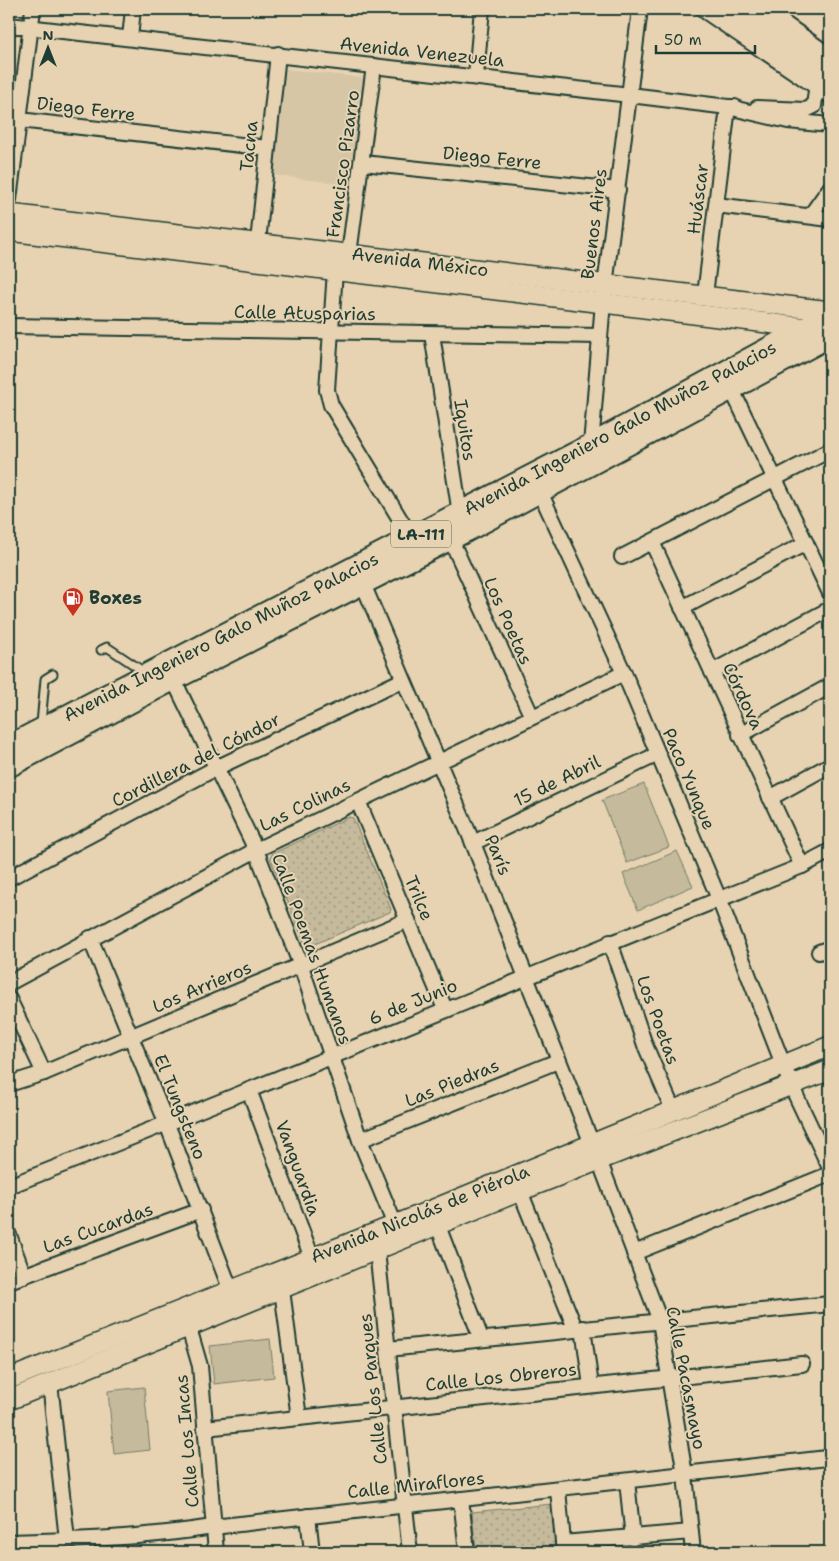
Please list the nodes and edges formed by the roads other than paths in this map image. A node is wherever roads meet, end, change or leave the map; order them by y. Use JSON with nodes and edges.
{"nodes":[{"id":1,"x":33,"y":9,"type":"edge"},
{"id":2,"x":133,"y":9,"type":"edge"},
{"id":3,"x":482,"y":9,"type":"edge"},
{"id":4,"x":640,"y":9,"type":"edge"},
{"id":5,"x":708,"y":9,"type":"edge"},
{"id":6,"x":732,"y":9,"type":"edge"},
{"id":7,"x":758,"y":9,"type":"edge"},
{"id":8,"x":9,"y":25,"type":"edge"},
{"id":9,"x":31,"y":27,"type":"junction"},
{"id":10,"x":130,"y":38,"type":"junction"},
{"id":11,"x":278,"y":54,"type":"junction"},
{"id":12,"x":830,"y":60,"type":"edge"},
{"id":13,"x":374,"y":66,"type":"junction"},
{"id":14,"x":476,"y":76,"type":"junction"},
{"id":15,"x":826,"y":84,"type":"edge"},
{"id":16,"x":630,"y":94,"type":"junction"},
{"id":17,"x":728,"y":107,"type":"junction"},
{"id":18,"x":19,"y":120,"type":"junction"},
{"id":19,"x":830,"y":125,"type":"edge"},
{"id":20,"x":268,"y":148,"type":"junction"},
{"id":21,"x":363,"y":163,"type":"junction"},
{"id":22,"x":830,"y":188,"type":"edge"},
{"id":23,"x":618,"y":190,"type":"junction"},
{"id":24,"x":9,"y":200,"type":"edge"},
{"id":25,"x":716,"y":205,"type":"junction"},
{"id":26,"x":9,"y":214,"type":"edge"},
{"id":27,"x":810,"y":216,"type":"junction"},
{"id":28,"x":830,"y":219,"type":"edge"},
{"id":29,"x":9,"y":231,"type":"edge"},
{"id":30,"x":258,"y":242,"type":"junction"},
{"id":31,"x":350,"y":254,"type":"junction"},
{"id":32,"x":335,"y":270,"type":"junction"},
{"id":33,"x":604,"y":293,"type":"junction"},
{"id":34,"x":705,"y":295,"type":"junction"},
{"id":35,"x":830,"y":311,"type":"edge"},
{"id":36,"x":830,"y":315,"type":"edge"},
{"id":37,"x":9,"y":326,"type":"edge"},
{"id":38,"x":329,"y":332,"type":"junction"},
{"id":39,"x":432,"y":334,"type":"junction"},
{"id":40,"x":820,"y":335,"type":"edge"},
{"id":41,"x":600,"y":336,"type":"junction"},
{"id":42,"x":732,"y":390,"type":"junction"},
{"id":43,"x":591,"y":445,"type":"junction"},
{"id":44,"x":830,"y":450,"type":"edge"},
{"id":45,"x":775,"y":479,"type":"junction"},
{"id":46,"x":540,"y":492,"type":"junction"},
{"id":47,"x":459,"y":528,"type":"junction"},
{"id":48,"x":412,"y":539,"type":"junction"},
{"id":49,"x":652,"y":542,"type":"junction"},
{"id":50,"x":806,"y":543,"type":"junction"},
{"id":51,"x":622,"y":557,"type":"dead end"},
{"id":52,"x":363,"y":584,"type":"junction"},
{"id":53,"x":830,"y":593,"type":"edge"},
{"id":54,"x":682,"y":608,"type":"junction"},
{"id":55,"x":830,"y":609,"type":"edge"},
{"id":56,"x":101,"y":650,"type":"dead end"},
{"id":57,"x":624,"y":672,"type":"junction"},
{"id":58,"x":712,"y":672,"type":"junction"},
{"id":59,"x":163,"y":673,"type":"junction"},
{"id":60,"x":53,"y":674,"type":"dead end"},
{"id":61,"x":403,"y":680,"type":"junction"},
{"id":62,"x":830,"y":686,"type":"edge"},
{"id":63,"x":532,"y":717,"type":"junction"},
{"id":64,"x":41,"y":730,"type":"junction"},
{"id":65,"x":740,"y":735,"type":"junction"},
{"id":66,"x":9,"y":746,"type":"edge"},
{"id":67,"x":658,"y":754,"type":"junction"},
{"id":68,"x":440,"y":762,"type":"junction"},
{"id":69,"x":830,"y":765,"type":"edge"},
{"id":70,"x":9,"y":766,"type":"edge"},
{"id":71,"x":216,"y":768,"type":"junction"},
{"id":72,"x":770,"y":798,"type":"junction"},
{"id":73,"x":358,"y":801,"type":"junction"},
{"id":74,"x":473,"y":843,"type":"junction"},
{"id":75,"x":256,"y":850,"type":"junction"},
{"id":76,"x":830,"y":851,"type":"edge"},
{"id":77,"x":802,"y":866,"type":"junction"},
{"id":78,"x":9,"y":878,"type":"edge"},
{"id":79,"x":719,"y":899,"type":"junction"},
{"id":80,"x":408,"y":920,"type":"junction"},
{"id":81,"x":90,"y":938,"type":"junction"},
{"id":82,"x":610,"y":942,"type":"junction"},
{"id":83,"x":301,"y":966,"type":"junction"},
{"id":84,"x":526,"y":976,"type":"junction"},
{"id":85,"x":9,"y":983,"type":"edge"},
{"id":86,"x":9,"y":999,"type":"edge"},
{"id":87,"x":445,"y":1009,"type":"junction"},
{"id":88,"x":131,"y":1037,"type":"junction"},
{"id":89,"x":830,"y":1046,"type":"edge"},
{"id":90,"x":330,"y":1057,"type":"junction"},
{"id":91,"x":558,"y":1061,"type":"junction"},
{"id":92,"x":830,"y":1070,"type":"edge"},
{"id":93,"x":44,"y":1073,"type":"junction"},
{"id":94,"x":787,"y":1075,"type":"junction"},
{"id":95,"x":9,"y":1084,"type":"edge"},
{"id":96,"x":249,"y":1090,"type":"junction"},
{"id":97,"x":673,"y":1110,"type":"junction"},
{"id":98,"x":168,"y":1124,"type":"junction"},
{"id":99,"x":360,"y":1140,"type":"junction"},
{"id":100,"x":595,"y":1152,"type":"junction"},
{"id":101,"x":830,"y":1168,"type":"edge"},
{"id":102,"x":830,"y":1174,"type":"edge"},
{"id":103,"x":9,"y":1185,"type":"edge"},
{"id":104,"x":520,"y":1191,"type":"junction"},
{"id":105,"x":201,"y":1210,"type":"junction"},
{"id":106,"x":395,"y":1225,"type":"junction"},
{"id":107,"x":438,"y":1226,"type":"junction"},
{"id":108,"x":9,"y":1235,"type":"edge"},
{"id":109,"x":377,"y":1251,"type":"junction"},
{"id":110,"x":634,"y":1253,"type":"junction"},
{"id":111,"x":312,"y":1258,"type":"junction"},
{"id":112,"x":24,"y":1276,"type":"junction"},
{"id":113,"x":9,"y":1281,"type":"edge"},
{"id":114,"x":282,"y":1290,"type":"junction"},
{"id":115,"x":231,"y":1291,"type":"junction"},
{"id":116,"x":830,"y":1304,"type":"edge"},
{"id":117,"x":660,"y":1321,"type":"junction"},
{"id":118,"x":189,"y":1328,"type":"junction"},
{"id":119,"x":579,"y":1328,"type":"junction"},
{"id":120,"x":481,"y":1338,"type":"junction"},
{"id":121,"x":388,"y":1349,"type":"junction"},
{"id":122,"x":802,"y":1364,"type":"dead end"},
{"id":123,"x":670,"y":1377,"type":"junction"},
{"id":124,"x":9,"y":1379,"type":"edge"},
{"id":125,"x":50,"y":1383,"type":"junction"},
{"id":126,"x":591,"y":1386,"type":"junction"},
{"id":127,"x":9,"y":1400,"type":"edge"},
{"id":128,"x":394,"y":1408,"type":"junction"},
{"id":129,"x":300,"y":1418,"type":"junction"},
{"id":130,"x":205,"y":1428,"type":"junction"},
{"id":131,"x":827,"y":1458,"type":"dead end"},
{"id":132,"x":685,"y":1475,"type":"junction"},
{"id":133,"x":627,"y":1482,"type":"junction"},
{"id":134,"x":558,"y":1490,"type":"junction"},
{"id":135,"x":461,"y":1499,"type":"junction"},
{"id":136,"x":404,"y":1505,"type":"junction"},
{"id":137,"x":308,"y":1516,"type":"junction"},
{"id":138,"x":213,"y":1527,"type":"junction"},
{"id":139,"x":691,"y":1532,"type":"junction"},
{"id":140,"x":633,"y":1538,"type":"junction"},
{"id":141,"x":67,"y":1540,"type":"junction"},
{"id":142,"x":9,"y":1542,"type":"edge"},
{"id":143,"x":44,"y":1546,"type":"edge"},
{"id":144,"x":120,"y":1546,"type":"edge"},
{"id":145,"x":563,"y":1548,"type":"edge"},
{"id":146,"x":216,"y":1552,"type":"edge"},
{"id":147,"x":312,"y":1552,"type":"edge"},
{"id":148,"x":410,"y":1552,"type":"edge"},
{"id":149,"x":467,"y":1552,"type":"edge"},
{"id":150,"x":693,"y":1552,"type":"edge"}],
"edges":[{"from":1,"to":9,"type":"street"},
{"from":2,"to":10,"type":"street"},
{"from":3,"to":14,"type":"street"},
{"from":4,"to":16,"type":"street","name":"Buenos Aires"},
{"from":5,"to":15,"type":"main road"},
{"from":6,"to":15,"type":"street"},
{"from":7,"to":12,"type":"main road"},
{"from":8,"to":9,"type":"street","name":"Avenida Venezuela"},
{"from":9,"to":10,"type":"street","name":"Avenida Venezuela"},
{"from":9,"to":18,"type":"street"},
{"from":10,"to":11,"type":"street","name":"Avenida Venezuela"},
{"from":11,"to":13,"type":"street","name":"Avenida Venezuela"},
{"from":11,"to":20,"type":"street","name":"Tacna"},
{"from":13,"to":14,"type":"street","name":"Avenida Venezuela"},
{"from":13,"to":21,"type":"street","name":"Francisco Pizarro"},
{"from":14,"to":16,"type":"street","name":"Avenida Venezuela"},
{"from":15,"to":17,"type":"street"},
{"from":16,"to":17,"type":"street","name":"Avenida Venezuela"},
{"from":16,"to":23,"type":"street","name":"Buenos Aires"},
{"from":17,"to":19,"type":"street","name":"Avenida Venezuela"},
{"from":17,"to":25,"type":"street","name":"Huáscar"},
{"from":18,"to":20,"type":"street","name":"Diego Ferre"},
{"from":18,"to":24,"type":"street"},
{"from":20,"to":30,"type":"street","name":"Tacna"},
{"from":21,"to":23,"type":"street","name":"Diego Ferre"},
{"from":21,"to":31,"type":"street","name":"Francisco Pizarro"},
{"from":22,"to":27,"type":"street"},
{"from":23,"to":33,"type":"street","name":"Buenos Aires"},
{"from":25,"to":27,"type":"street"},
{"from":25,"to":34,"type":"street","name":"Huáscar"},
{"from":26,"to":30,"type":"street","name":"Avenida México"},
{"from":27,"to":28,"type":"street"},
{"from":29,"to":32,"type":"street","name":"Avenida México"},
{"from":30,"to":31,"type":"street","name":"Avenida México"},
{"from":31,"to":32,"type":"street","name":"Francisco Pizarro"},
{"from":31,"to":33,"type":"street","name":"Avenida México"},
{"from":32,"to":33,"type":"street","name":"Avenida México"},
{"from":32,"to":38,"type":"street"},
{"from":33,"to":34,"type":"street","name":"Avenida México"},
{"from":33,"to":40,"type":"street","name":"Avenida México"},
{"from":33,"to":41,"type":"street","name":"Buenos Aires"},
{"from":34,"to":35,"type":"street","name":"Avenida México"},
{"from":36,"to":40,"type":"main road","name":"Avenida Ingeniero Galo Muñoz Palacios","number":"LA-111"},
{"from":37,"to":38,"type":"street","name":"Calle Atusparias"},
{"from":38,"to":39,"type":"street","name":"Calle Atusparias"},
{"from":38,"to":48,"type":"street"},
{"from":39,"to":41,"type":"street","name":"Calle Atusparias"},
{"from":39,"to":47,"type":"street","name":"Iquitos"},
{"from":40,"to":42,"type":"main road","name":"Avenida Ingeniero Galo Muñoz Palacios","number":"LA-111"},
{"from":40,"to":43,"type":"main road","name":"Avenida Ingeniero Galo Muñoz Palacios","number":"LA-111"},
{"from":41,"to":43,"type":"street","name":"Buenos Aires"},
{"from":42,"to":45,"type":"street"},
{"from":42,"to":46,"type":"main road","name":"Avenida Ingeniero Galo Muñoz Palacios","number":"LA-111"},
{"from":43,"to":47,"type":"main road","name":"Avenida Ingeniero Galo Muñoz Palacios","number":"LA-111"},
{"from":44,"to":45,"type":"street"},
{"from":45,"to":49,"type":"street"},
{"from":45,"to":50,"type":"street"},
{"from":46,"to":47,"type":"main road","name":"Avenida Ingeniero Galo Muñoz Palacios","number":"LA-111"},
{"from":46,"to":57,"type":"street","name":"Paco Yunque"},
{"from":47,"to":48,"type":"main road","name":"Avenida Ingeniero Galo Muñoz Palacios","number":"LA-111"},
{"from":47,"to":52,"type":"main road","name":"Avenida Ingeniero Galo Muñoz Palacios","number":"LA-111"},
{"from":47,"to":63,"type":"street","name":"Los Poetas"},
{"from":48,"to":59,"type":"main road","name":"Avenida Ingeniero Galo Muñoz Palacios","number":"LA-111"},
{"from":49,"to":51,"type":"street"},
{"from":49,"to":54,"type":"street","name":"Córdova"},
{"from":50,"to":53,"type":"street"},
{"from":50,"to":54,"type":"street"},
{"from":52,"to":59,"type":"main road","name":"Avenida Ingeniero Galo Muñoz Palacios","number":"LA-111"},
{"from":52,"to":61,"type":"street","name":"París"},
{"from":54,"to":58,"type":"street","name":"Córdova"},
{"from":55,"to":58,"type":"street"},
{"from":56,"to":59,"type":"lane"},
{"from":57,"to":63,"type":"street","name":"Las Colinas"},
{"from":57,"to":67,"type":"street","name":"Paco Yunque"},
{"from":58,"to":65,"type":"street","name":"Córdova"},
{"from":59,"to":64,"type":"main road","name":"Avenida Ingeniero Galo Muñoz Palacios","number":"LA-111"},
{"from":59,"to":70,"type":"main road","name":"Avenida Ingeniero Galo Muñoz Palacios","number":"LA-111"},
{"from":59,"to":71,"type":"street","name":"Calle Poemas Humanos"},
{"from":60,"to":64,"type":"lane"},
{"from":61,"to":68,"type":"street","name":"París"},
{"from":61,"to":71,"type":"street","name":"Cordillera del Cóndor"},
{"from":62,"to":65,"type":"street"},
{"from":63,"to":68,"type":"street","name":"Las Colinas"},
{"from":64,"to":66,"type":"main road","name":"Avenida Ingeniero Galo Muñoz Palacios","number":"LA-111"},
{"from":65,"to":72,"type":"street","name":"Córdova"},
{"from":67,"to":74,"type":"street","name":"15 de Abril"},
{"from":67,"to":79,"type":"street","name":"Paco Yunque"},
{"from":68,"to":73,"type":"street","name":"Las Colinas"},
{"from":68,"to":74,"type":"street","name":"París"},
{"from":69,"to":72,"type":"street"},
{"from":71,"to":75,"type":"street","name":"Calle Poemas Humanos"},
{"from":71,"to":78,"type":"street","name":"Cordillera del Cóndor"},
{"from":72,"to":77,"type":"street","name":"Córdova"},
{"from":73,"to":75,"type":"street","name":"Las Colinas"},
{"from":73,"to":80,"type":"street","name":"Trilce"},
{"from":74,"to":84,"type":"street","name":"París"},
{"from":75,"to":81,"type":"street","name":"Las Colinas"},
{"from":75,"to":83,"type":"street","name":"Calle Poemas Humanos"},
{"from":76,"to":77,"type":"street","name":"6 de Junio"},
{"from":77,"to":79,"type":"street","name":"6 de Junio"},
{"from":79,"to":82,"type":"street","name":"6 de Junio"},
{"from":79,"to":94,"type":"street","name":"Paco Yunque"},
{"from":80,"to":83,"type":"street","name":"Los Arrieros"},
{"from":80,"to":87,"type":"street","name":"Trilce"},
{"from":81,"to":85,"type":"street","name":"Las Colinas"},
{"from":81,"to":88,"type":"street","name":"El Tungsteno"},
{"from":82,"to":84,"type":"street","name":"6 de Junio"},
{"from":82,"to":97,"type":"street","name":"Los Poetas"},
{"from":83,"to":88,"type":"street","name":"Los Arrieros"},
{"from":83,"to":90,"type":"street","name":"Calle Poemas Humanos"},
{"from":84,"to":87,"type":"street","name":"6 de Junio"},
{"from":84,"to":91,"type":"street","name":"París"},
{"from":86,"to":93,"type":"street"},
{"from":87,"to":90,"type":"street","name":"6 de Junio"},
{"from":88,"to":93,"type":"street","name":"Los Arrieros"},
{"from":88,"to":98,"type":"street","name":"El Tungsteno"},
{"from":89,"to":94,"type":"street","name":"Avenida Nicolás de Piérola"},
{"from":90,"to":96,"type":"street","name":"6 de Junio"},
{"from":90,"to":99,"type":"street","name":"Calle Poemas Humanos"},
{"from":91,"to":99,"type":"street","name":"Las Piedras"},
{"from":91,"to":100,"type":"street","name":"París"},
{"from":92,"to":94,"type":"street","name":"Avenida Nicolás de Piérola"},
{"from":93,"to":95,"type":"street","name":"Los Arrieros"},
{"from":94,"to":97,"type":"street","name":"Avenida Nicolás de Piérola"},
{"from":94,"to":100,"type":"street","name":"Avenida Nicolás de Piérola"},
{"from":94,"to":101,"type":"street","name":"Paco Yunque"},
{"from":96,"to":98,"type":"street","name":"6 de Junio"},
{"from":96,"to":111,"type":"street","name":"Vanguardia"},
{"from":97,"to":100,"type":"street","name":"Avenida Nicolás de Piérola"},
{"from":98,"to":103,"type":"street","name":"6 de Junio"},
{"from":98,"to":105,"type":"street","name":"El Tungsteno"},
{"from":99,"to":106,"type":"street","name":"Calle Poemas Humanos"},
{"from":100,"to":104,"type":"street","name":"Avenida Nicolás de Piérola"},
{"from":100,"to":106,"type":"street","name":"Avenida Nicolás de Piérola"},
{"from":100,"to":110,"type":"street","name":"Calle Pacasmayo"},
{"from":102,"to":110,"type":"street"},
{"from":104,"to":107,"type":"street","name":"Avenida Nicolás de Piérola"},
{"from":104,"to":119,"type":"street"},
{"from":105,"to":112,"type":"street","name":"Las Cucardas"},
{"from":105,"to":115,"type":"street","name":"El Tungsteno"},
{"from":106,"to":111,"type":"street","name":"Avenida Nicolás de Piérola"},
{"from":107,"to":109,"type":"street","name":"Avenida Nicolás de Piérola"},
{"from":107,"to":120,"type":"street"},
{"from":108,"to":112,"type":"street"},
{"from":109,"to":114,"type":"street","name":"Avenida Nicolás de Piérola"},
{"from":109,"to":121,"type":"street","name":"Calle Los Parques"},
{"from":110,"to":117,"type":"street","name":"Calle Pacasmayo"},
{"from":111,"to":115,"type":"street","name":"Avenida Nicolás de Piérola"},
{"from":112,"to":113,"type":"street","name":"Las Cucardas"},
{"from":114,"to":118,"type":"street","name":"Avenida Nicolás de Piérola"},
{"from":114,"to":129,"type":"street"},
{"from":115,"to":124,"type":"street","name":"Avenida Nicolás de Piérola"},
{"from":116,"to":117,"type":"street"},
{"from":117,"to":119,"type":"street"},
{"from":117,"to":123,"type":"street","name":"Calle Pacasmayo"},
{"from":118,"to":125,"type":"street","name":"Avenida Nicolás de Piérola"},
{"from":118,"to":130,"type":"street","name":"Calle Los Incas"},
{"from":119,"to":120,"type":"street"},
{"from":119,"to":126,"type":"street"},
{"from":120,"to":121,"type":"street"},
{"from":121,"to":128,"type":"street","name":"Calle Los Parques"},
{"from":122,"to":123,"type":"street","name":"Calle Los Obreros"},
{"from":123,"to":126,"type":"street","name":"Calle Los Obreros"},
{"from":123,"to":132,"type":"street","name":"Calle Pacasmayo"},
{"from":125,"to":127,"type":"street","name":"Avenida Nicolás de Piérola"},
{"from":125,"to":141,"type":"street"},
{"from":126,"to":128,"type":"street","name":"Calle Los Obreros"},
{"from":128,"to":129,"type":"street","name":"Calle Los Obreros"},
{"from":128,"to":136,"type":"street","name":"Calle Los Parques"},
{"from":129,"to":130,"type":"street","name":"Calle Los Obreros"},
{"from":130,"to":138,"type":"street","name":"Calle Los Incas"},
{"from":131,"to":132,"type":"street","name":"Calle Miraflores"},
{"from":132,"to":133,"type":"street","name":"Calle Miraflores"},
{"from":132,"to":139,"type":"street","name":"Calle Pacasmayo"},
{"from":133,"to":134,"type":"street","name":"Calle Miraflores"},
{"from":133,"to":140,"type":"street"},
{"from":134,"to":135,"type":"street","name":"Calle Miraflores"},
{"from":134,"to":145,"type":"street"},
{"from":135,"to":136,"type":"street","name":"Calle Miraflores"},
{"from":135,"to":149,"type":"street"},
{"from":136,"to":137,"type":"street","name":"Calle Miraflores"},
{"from":136,"to":148,"type":"street","name":"Calle Los Parques"},
{"from":137,"to":138,"type":"street","name":"Calle Miraflores"},
{"from":137,"to":147,"type":"street"},
{"from":138,"to":144,"type":"street","name":"Calle Miraflores"},
{"from":138,"to":146,"type":"street","name":"Calle Los Incas"},
{"from":139,"to":140,"type":"street"},
{"from":139,"to":150,"type":"street","name":"Calle Pacasmayo"},
{"from":140,"to":145,"type":"street"},
{"from":141,"to":143,"type":"street","name":"Calle Miraflores"},
{"from":141,"to":144,"type":"street","name":"Calle Miraflores"},
{"from":142,"to":143,"type":"street","name":"Calle Miraflores"}]}
